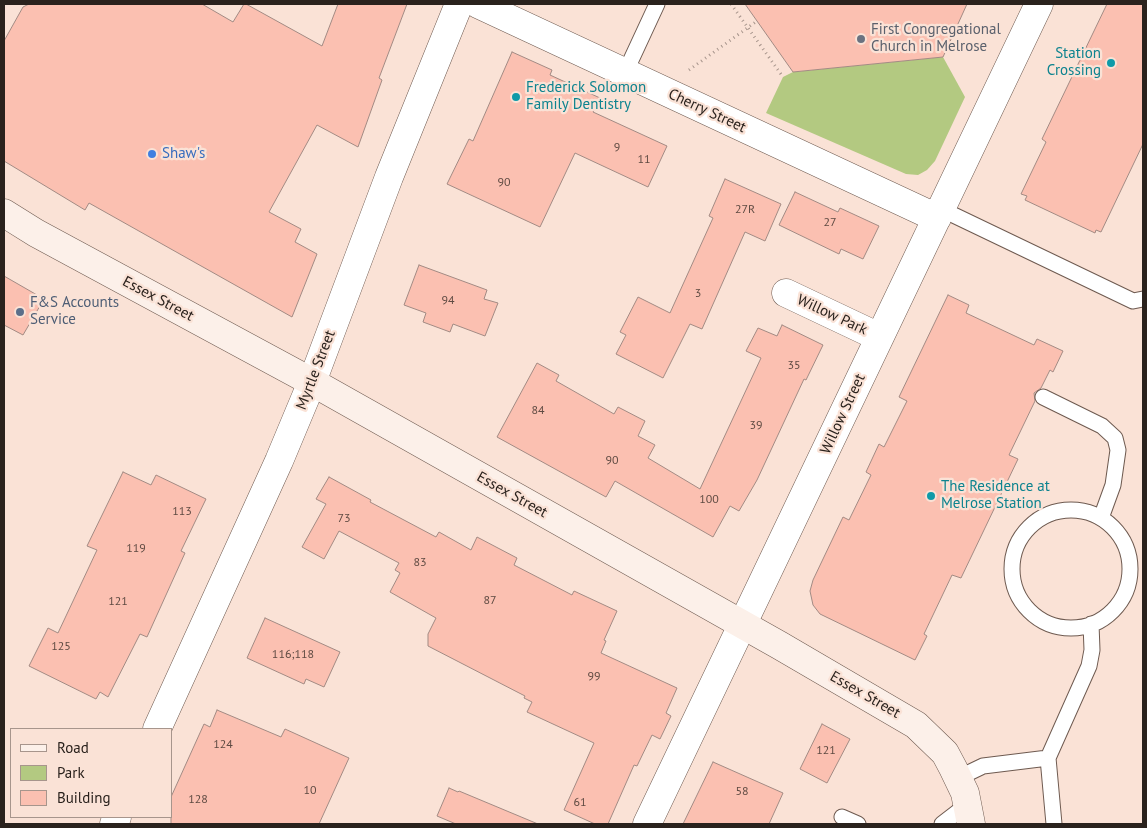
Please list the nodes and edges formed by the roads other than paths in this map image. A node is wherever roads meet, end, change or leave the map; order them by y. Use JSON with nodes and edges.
{"nodes":[{"id":1,"x":459,"y":4,"type":"edge"},
{"id":2,"x":478,"y":4,"type":"edge"},
{"id":3,"x":657,"y":4,"type":"edge"},
{"id":4,"x":1040,"y":4,"type":"edge"},
{"id":5,"x":625,"y":73,"type":"junction"},
{"id":6,"x":4,"y":213,"type":"edge"},
{"id":7,"x":939,"y":213,"type":"junction"},
{"id":8,"x":786,"y":293,"type":"dead end"},
{"id":9,"x":1143,"y":299,"type":"edge"},
{"id":10,"x":879,"y":337,"type":"junction"},
{"id":11,"x":312,"y":382,"type":"junction"},
{"id":12,"x":1043,"y":398,"type":"dead end"},
{"id":13,"x":1101,"y":518,"type":"junction"},
{"id":14,"x":1091,"y":624,"type":"junction"},
{"id":15,"x":742,"y":625,"type":"junction"},
{"id":16,"x":157,"y":728,"type":"edge"},
{"id":17,"x":1048,"y":758,"type":"junction"},
{"id":18,"x":958,"y":778,"type":"junction"},
{"id":19,"x":969,"y":814,"type":"edge"},
{"id":20,"x":842,"y":817,"type":"dead end"},
{"id":21,"x":648,"y":824,"type":"edge"},
{"id":22,"x":858,"y":824,"type":"edge"},
{"id":23,"x":942,"y":824,"type":"edge"},
{"id":24,"x":1054,"y":824,"type":"edge"}],
"edges":[{"from":1,"to":11,"type":"street","name":"Myrtle Street"},
{"from":2,"to":5,"type":"street","name":"Cherry Street"},
{"from":3,"to":5,"type":"lane"},
{"from":4,"to":7,"type":"street","name":"Willow Street"},
{"from":5,"to":7,"type":"street","name":"Cherry Street"},
{"from":6,"to":11,"type":"street","name":"Essex Street"},
{"from":7,"to":9,"type":"lane"},
{"from":7,"to":10,"type":"street","name":"Willow Street"},
{"from":8,"to":10,"type":"street","name":"Willow Park"},
{"from":10,"to":15,"type":"street","name":"Willow Street"},
{"from":11,"to":15,"type":"street","name":"Essex Street"},
{"from":11,"to":16,"type":"street","name":"Myrtle Street"},
{"from":12,"to":13,"type":"lane"},
{"from":13,"to":14,"type":"lane"},
{"from":13,"to":14,"type":"lane"},
{"from":14,"to":17,"type":"lane"},
{"from":15,"to":18,"type":"street","name":"Essex Street"},
{"from":15,"to":21,"type":"street","name":"Willow Street"},
{"from":17,"to":18,"type":"lane"},
{"from":17,"to":24,"type":"lane"},
{"from":18,"to":19,"type":"street","name":"Essex Street"},
{"from":19,"to":23,"type":"lane"},
{"from":20,"to":22,"type":"lane"}]}
